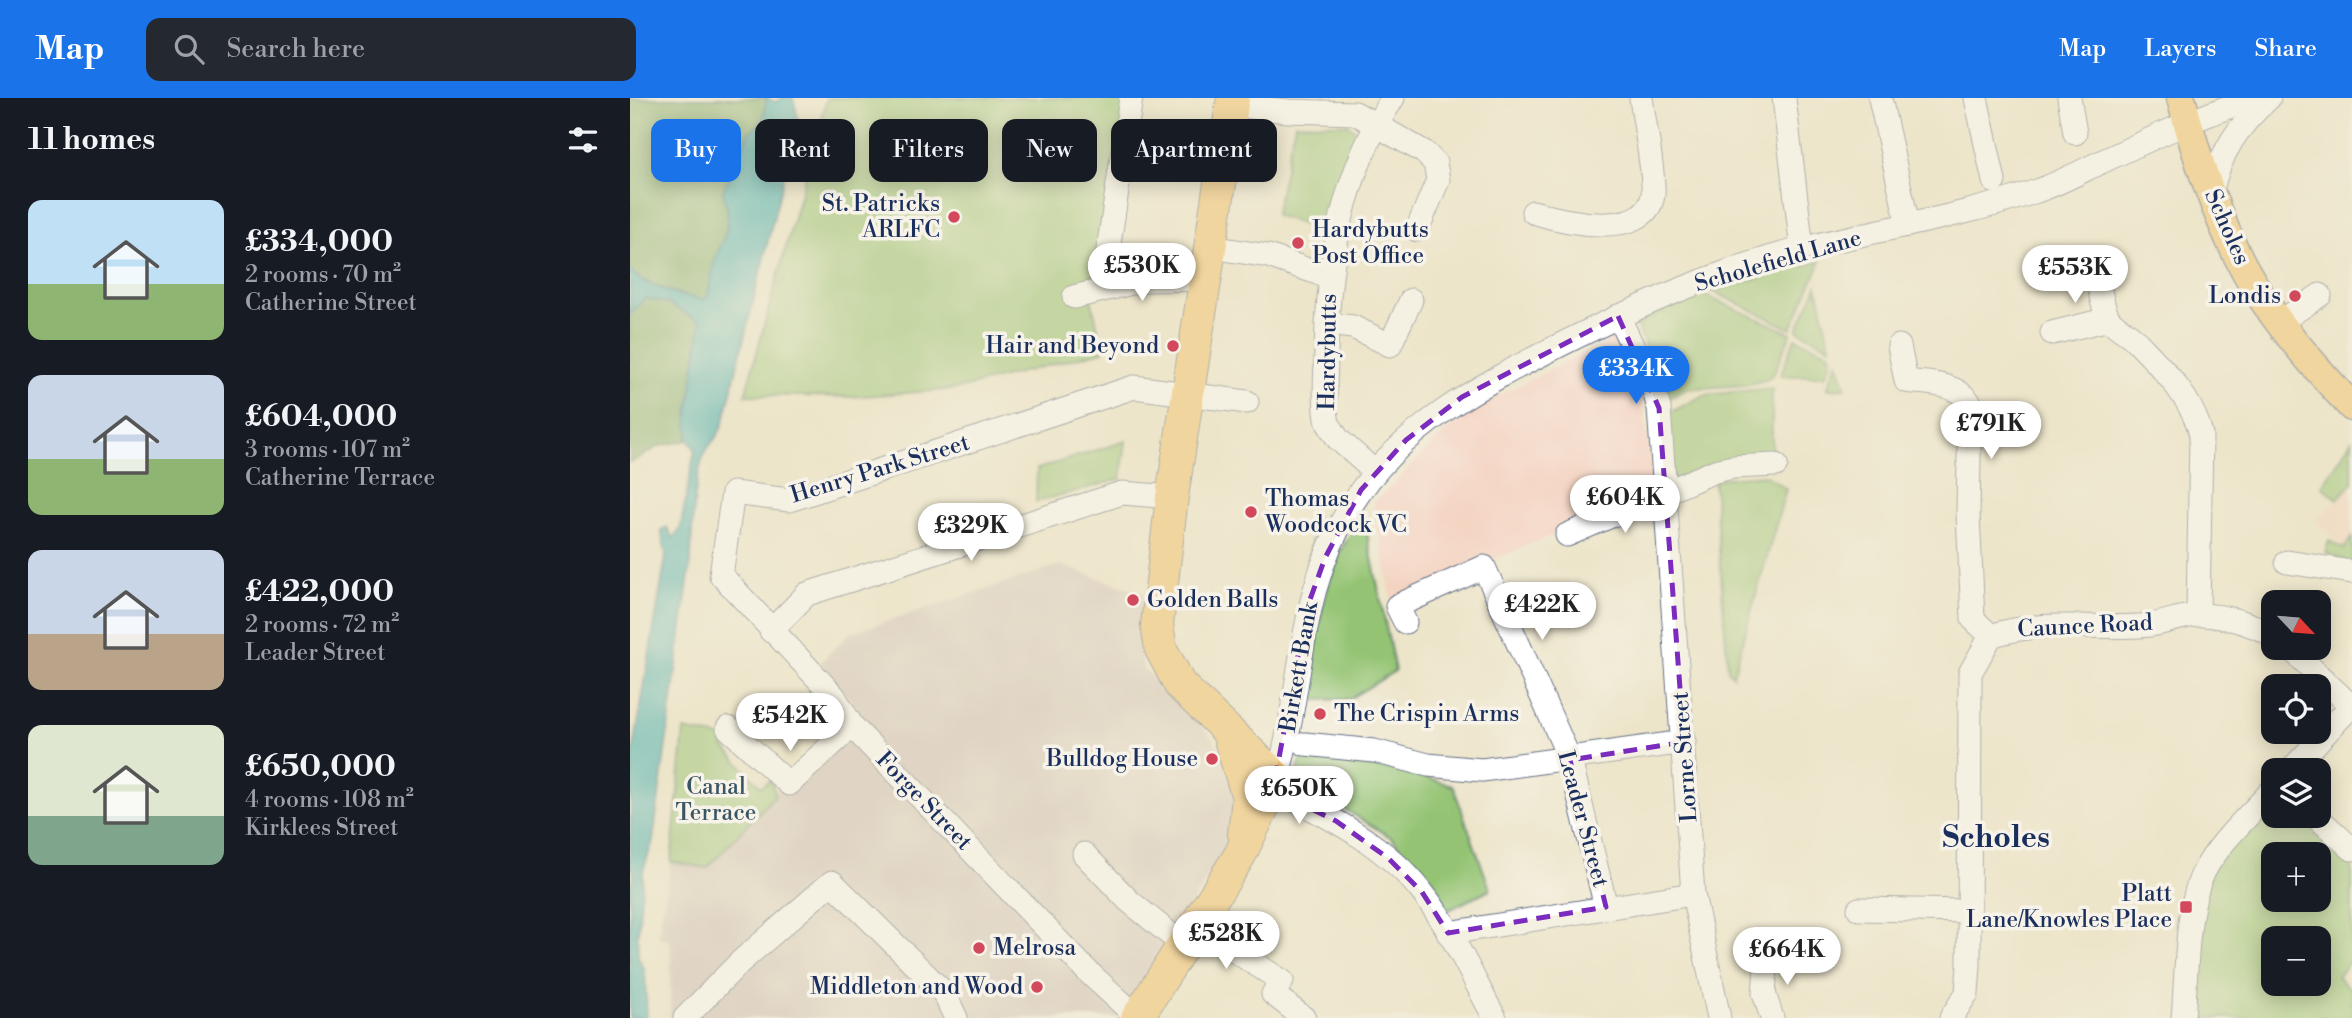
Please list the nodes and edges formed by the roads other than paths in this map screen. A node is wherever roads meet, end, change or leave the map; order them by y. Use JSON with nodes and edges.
{"nodes":[{"id":1,"x":1131,"y":98,"type":"edge"},
{"id":2,"x":1393,"y":98,"type":"edge"},
{"id":3,"x":1641,"y":98,"type":"edge"},
{"id":4,"x":1784,"y":98,"type":"edge"},
{"id":5,"x":1880,"y":98,"type":"edge"},
{"id":6,"x":1976,"y":98,"type":"edge"},
{"id":7,"x":2069,"y":98,"type":"edge"},
{"id":8,"x":2255,"y":98,"type":"edge"},
{"id":9,"x":2269,"y":98,"type":"edge"},
{"id":10,"x":1233,"y":101,"type":"edge"},
{"id":11,"x":1354,"y":105,"type":"edge"},
{"id":12,"x":2184,"y":110,"type":"edge"},
{"id":13,"x":1128,"y":119,"type":"edge"},
{"id":14,"x":1230,"y":119,"type":"edge"},
{"id":15,"x":1375,"y":125,"type":"junction"},
{"id":16,"x":2075,"y":133,"type":"dead end"},
{"id":17,"x":1994,"y":181,"type":"dead end"},
{"id":18,"x":1119,"y":182,"type":"edge"},
{"id":19,"x":1221,"y":182,"type":"edge"},
{"id":20,"x":2211,"y":194,"type":"junction"},
{"id":21,"x":1532,"y":212,"type":"dead end"},
{"id":22,"x":1908,"y":225,"type":"junction"},
{"id":23,"x":1417,"y":230,"type":"dead end"},
{"id":24,"x":1211,"y":247,"type":"junction"},
{"id":25,"x":1802,"y":249,"type":"junction"},
{"id":26,"x":2095,"y":267,"type":"dead end"},
{"id":27,"x":1329,"y":277,"type":"junction"},
{"id":28,"x":1206,"y":279,"type":"junction"},
{"id":29,"x":1102,"y":290,"type":"junction"},
{"id":30,"x":2320,"y":295,"type":"dead end"},
{"id":31,"x":1074,"y":297,"type":"dead end"},
{"id":32,"x":1410,"y":299,"type":"dead end"},
{"id":33,"x":1618,"y":316,"type":"junction"},
{"id":34,"x":2109,"y":318,"type":"junction"},
{"id":35,"x":2280,"y":322,"type":"junction"},
{"id":36,"x":1327,"y":324,"type":"junction"},
{"id":37,"x":2052,"y":333,"type":"dead end"},
{"id":38,"x":1899,"y":346,"type":"dead end"},
{"id":39,"x":1189,"y":393,"type":"junction"},
{"id":40,"x":1247,"y":402,"type":"dead end"},
{"id":41,"x":2352,"y":407,"type":"edge"},
{"id":42,"x":1776,"y":465,"type":"dead end"},
{"id":43,"x":1375,"y":472,"type":"junction"},
{"id":44,"x":733,"y":493,"type":"joint"},
{"id":45,"x":1667,"y":494,"type":"junction"},
{"id":46,"x":1172,"y":497,"type":"junction"},
{"id":47,"x":1567,"y":535,"type":"dead end"},
{"id":48,"x":1325,"y":558,"type":"joint"},
{"id":49,"x":2287,"y":562,"type":"dead end"},
{"id":50,"x":2352,"y":572,"type":"edge"},
{"id":51,"x":2198,"y":614,"type":"junction"},
{"id":52,"x":1405,"y":622,"type":"dead end"},
{"id":53,"x":2261,"y":630,"type":"edge"},
{"id":54,"x":771,"y":631,"type":"junction"},
{"id":55,"x":1991,"y":636,"type":"junction"},
{"id":56,"x":2303,"y":660,"type":"edge"},
{"id":57,"x":2352,"y":705,"type":"edge"},
{"id":58,"x":852,"y":726,"type":"junction"},
{"id":59,"x":728,"y":728,"type":"dead end"},
{"id":60,"x":1228,"y":731,"type":"junction"},
{"id":61,"x":1684,"y":742,"type":"junction"},
{"id":62,"x":1305,"y":744,"type":"dead end"},
{"id":63,"x":2302,"y":758,"type":"edge"},
{"id":64,"x":1570,"y":760,"type":"junction"},
{"id":65,"x":1275,"y":784,"type":"junction"},
{"id":66,"x":2261,"y":803,"type":"edge"},
{"id":67,"x":2329,"y":828,"type":"edge"},
{"id":68,"x":2352,"y":849,"type":"edge"},
{"id":69,"x":1084,"y":854,"type":"dead end"},
{"id":70,"x":1240,"y":855,"type":"junction"},
{"id":71,"x":1693,"y":894,"type":"junction"},
{"id":72,"x":1606,"y":907,"type":"junction"},
{"id":73,"x":1859,"y":909,"type":"dead end"},
{"id":74,"x":1969,"y":911,"type":"junction"},
{"id":75,"x":1448,"y":933,"type":"junction"},
{"id":76,"x":1188,"y":934,"type":"junction"},
{"id":77,"x":1767,"y":956,"type":"dead end"},
{"id":78,"x":685,"y":1018,"type":"edge"},
{"id":79,"x":956,"y":1018,"type":"edge"},
{"id":80,"x":1137,"y":1018,"type":"edge"},
{"id":81,"x":1304,"y":1018,"type":"edge"},
{"id":82,"x":1495,"y":1018,"type":"edge"},
{"id":83,"x":1719,"y":1018,"type":"edge"},
{"id":84,"x":1772,"y":1018,"type":"edge"},
{"id":85,"x":1951,"y":1018,"type":"edge"},
{"id":86,"x":2183,"y":1018,"type":"edge"}],
"edges":[{"from":1,"to":13,"type":"street"},
{"from":2,"to":15,"type":"street","name":"Hardybutts"},
{"from":3,"to":21,"type":"street"},
{"from":4,"to":25,"type":"street"},
{"from":5,"to":22,"type":"street"},
{"from":6,"to":17,"type":"street"},
{"from":7,"to":16,"type":"street"},
{"from":8,"to":12,"type":"street","name":"Scholefield Lane"},
{"from":9,"to":20,"type":"street"},
{"from":10,"to":11,"type":"street"},
{"from":10,"to":14,"type":"highway"},
{"from":11,"to":15,"type":"street"},
{"from":12,"to":20,"type":"main road","name":"Scholes"},
{"from":12,"to":22,"type":"street","name":"Scholefield Lane"},
{"from":15,"to":23,"type":"street"},
{"from":15,"to":27,"type":"street","name":"Hardybutts"},
{"from":18,"to":29,"type":"street"},
{"from":19,"to":24,"type":"highway"},
{"from":20,"to":35,"type":"main road","name":"Scholes"},
{"from":22,"to":25,"type":"street","name":"Scholefield Lane"},
{"from":24,"to":27,"type":"street"},
{"from":24,"to":28,"type":"highway"},
{"from":25,"to":33,"type":"street","name":"Scholefield Lane"},
{"from":26,"to":34,"type":"street"},
{"from":27,"to":36,"type":"street","name":"Hardybutts"},
{"from":28,"to":29,"type":"street"},
{"from":28,"to":39,"type":"highway"},
{"from":29,"to":31,"type":"street"},
{"from":30,"to":35,"type":"street"},
{"from":32,"to":36,"type":"street"},
{"from":33,"to":43,"type":"street","name":"Scholefield Lane"},
{"from":33,"to":45,"type":"street","name":"Lorne Street"},
{"from":34,"to":37,"type":"street"},
{"from":34,"to":51,"type":"street"},
{"from":35,"to":41,"type":"main road","name":"Scholes"},
{"from":36,"to":43,"type":"street","name":"Hardybutts"},
{"from":38,"to":55,"type":"street"},
{"from":39,"to":40,"type":"street","name":"Henry Park Street"},
{"from":39,"to":44,"type":"street","name":"Henry Park Street"},
{"from":39,"to":46,"type":"highway"},
{"from":42,"to":45,"type":"street"},
{"from":43,"to":48,"type":"street","name":"Scholefield Lane"},
{"from":44,"to":54,"type":"street","name":"Forge Street"},
{"from":45,"to":47,"type":"street"},
{"from":45,"to":61,"type":"street","name":"Lorne Street"},
{"from":46,"to":54,"type":"street"},
{"from":46,"to":60,"type":"highway"},
{"from":48,"to":65,"type":"street","name":"Birkett Bank"},
{"from":49,"to":50,"type":"street"},
{"from":51,"to":53,"type":"street","name":"Caunce Road"},
{"from":51,"to":55,"type":"street","name":"Caunce Road"},
{"from":52,"to":64,"type":"street","name":"Leader Street"},
{"from":54,"to":58,"type":"street","name":"Forge Street"},
{"from":55,"to":74,"type":"street","name":"Caunce Road"},
{"from":56,"to":57,"type":"street"},
{"from":57,"to":63,"type":"street"},
{"from":58,"to":59,"type":"street"},
{"from":58,"to":80,"type":"street","name":"Forge Street"},
{"from":60,"to":65,"type":"highway"},
{"from":60,"to":70,"type":"highway"},
{"from":61,"to":64,"type":"street"},
{"from":61,"to":71,"type":"street","name":"Lorne Street"},
{"from":62,"to":64,"type":"street"},
{"from":64,"to":72,"type":"street","name":"Leader Street"},
{"from":65,"to":70,"type":"highway"},
{"from":65,"to":75,"type":"street"},
{"from":66,"to":86,"type":"street"},
{"from":67,"to":68,"type":"street"},
{"from":69,"to":76,"type":"street"},
{"from":70,"to":76,"type":"highway"},
{"from":71,"to":72,"type":"street"},
{"from":71,"to":83,"type":"street","name":"Lorne Street"},
{"from":72,"to":75,"type":"street"},
{"from":73,"to":74,"type":"street"},
{"from":74,"to":85,"type":"street","name":"Caunce Road"},
{"from":75,"to":82,"type":"street"},
{"from":76,"to":80,"type":"highway"},
{"from":76,"to":81,"type":"street"},
{"from":77,"to":84,"type":"street"},
{"from":78,"to":79,"type":"street"}]}
